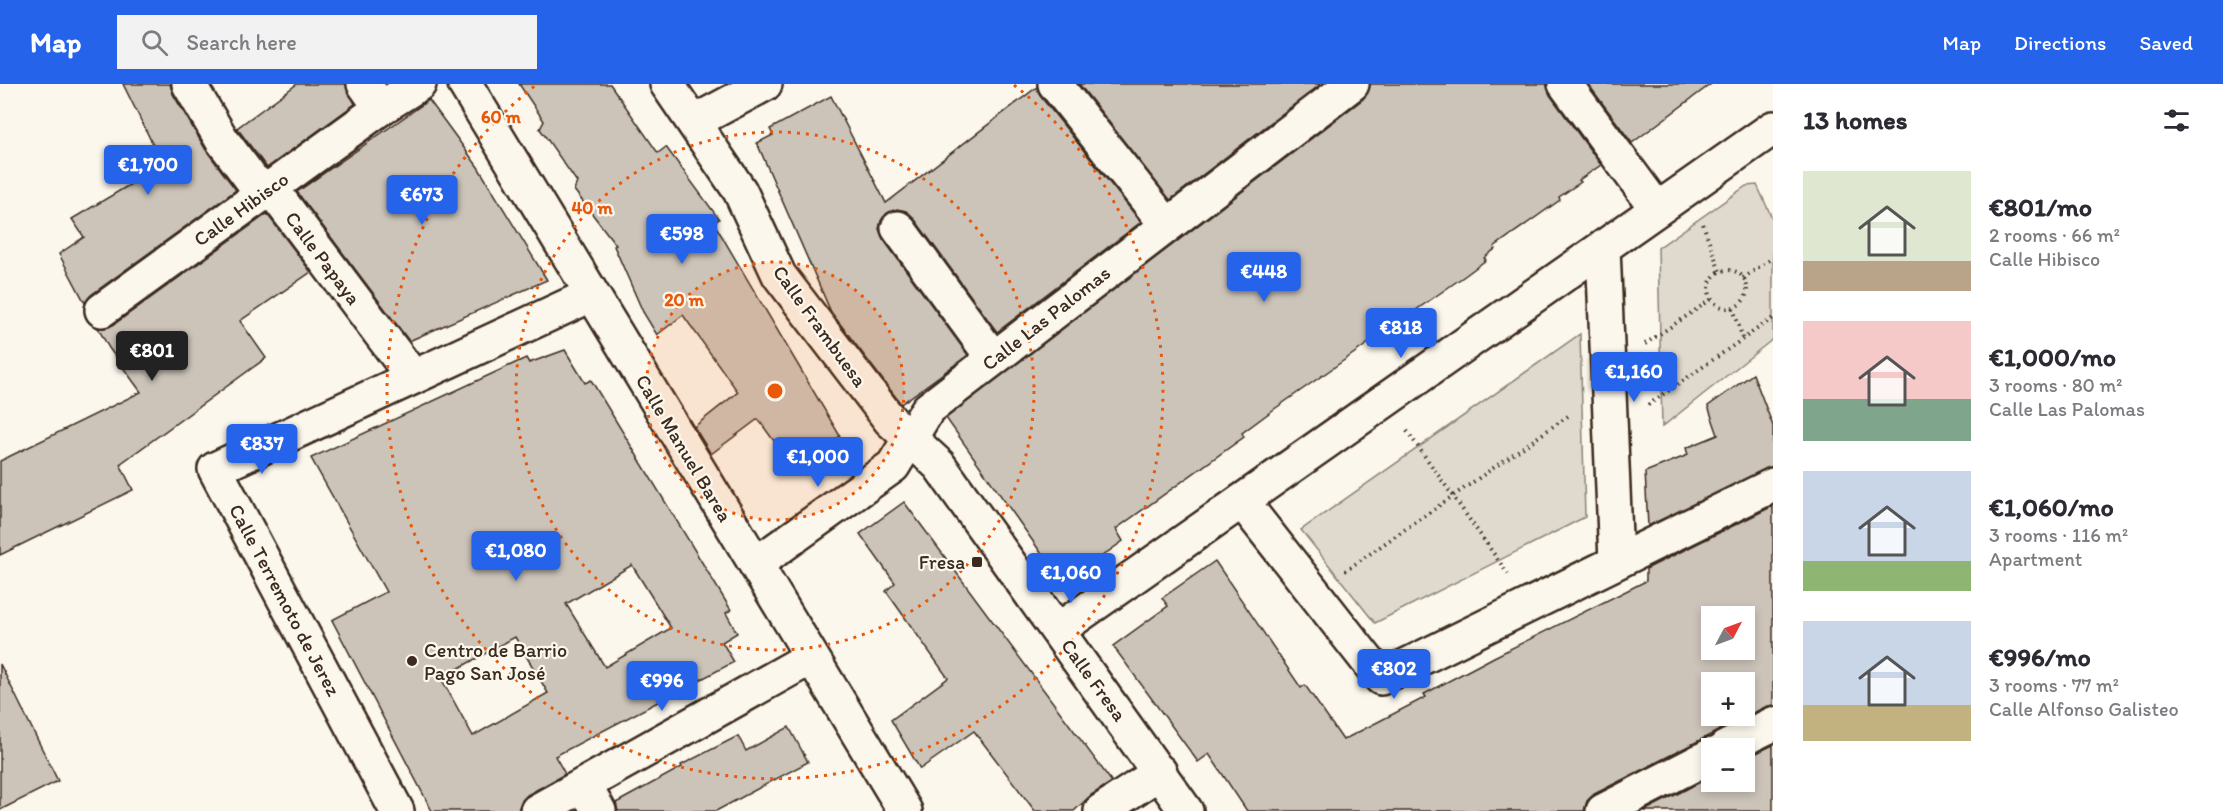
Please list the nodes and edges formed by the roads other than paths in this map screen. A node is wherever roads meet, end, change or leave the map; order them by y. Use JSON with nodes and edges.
{"nodes":[{"id":1,"x":189,"y":84,"type":"edge"},
{"id":2,"x":419,"y":84,"type":"edge"},
{"id":3,"x":465,"y":84,"type":"edge"},
{"id":4,"x":667,"y":84,"type":"edge"},
{"id":5,"x":765,"y":84,"type":"edge"},
{"id":6,"x":1055,"y":84,"type":"edge"},
{"id":7,"x":1352,"y":84,"type":"edge"},
{"id":8,"x":1565,"y":84,"type":"edge"},
{"id":9,"x":372,"y":96,"type":"edge"},
{"id":10,"x":694,"y":122,"type":"junction"},
{"id":11,"x":1773,"y":129,"type":"edge"},
{"id":12,"x":266,"y":190,"type":"junction"},
{"id":13,"x":1657,"y":209,"type":"junction"},
{"id":14,"x":1166,"y":224,"type":"junction"},
{"id":15,"x":898,"y":228,"type":"dead end"},
{"id":16,"x":1603,"y":248,"type":"junction"},
{"id":17,"x":591,"y":295,"type":"junction"},
{"id":18,"x":102,"y":310,"type":"dead end"},
{"id":19,"x":993,"y":358,"type":"junction"},
{"id":20,"x":412,"y":378,"type":"junction"},
{"id":21,"x":909,"y":439,"type":"junction"},
{"id":22,"x":1773,"y":485,"type":"edge"},
{"id":23,"x":1242,"y":501,"type":"junction"},
{"id":24,"x":1616,"y":561,"type":"junction"},
{"id":25,"x":756,"y":564,"type":"junction"},
{"id":26,"x":1058,"y":630,"type":"junction"},
{"id":27,"x":810,"y":658,"type":"junction"},
{"id":28,"x":1773,"y":724,"type":"edge"},
{"id":29,"x":1745,"y":738,"type":"edge"},
{"id":30,"x":1701,"y":761,"type":"edge"},
{"id":31,"x":1160,"y":772,"type":"junction"},
{"id":32,"x":591,"y":798,"type":"edge"},
{"id":33,"x":397,"y":811,"type":"edge"},
{"id":34,"x":537,"y":811,"type":"edge"},
{"id":35,"x":905,"y":811,"type":"edge"},
{"id":36,"x":1101,"y":811,"type":"edge"},
{"id":37,"x":1186,"y":811,"type":"edge"},
{"id":38,"x":1603,"y":811,"type":"edge"}],
"edges":[{"from":1,"to":12,"type":"street","name":"Calle Papaya"},
{"from":2,"to":9,"type":"street","name":"Calle Hibisco"},
{"from":3,"to":17,"type":"street","name":"Calle Manuel Barea"},
{"from":4,"to":10,"type":"street","name":"Calle Frambuesa"},
{"from":5,"to":10,"type":"street"},
{"from":6,"to":14,"type":"street"},
{"from":7,"to":14,"type":"street","name":"Calle Las Palomas"},
{"from":8,"to":13,"type":"street"},
{"from":9,"to":12,"type":"street","name":"Calle Hibisco"},
{"from":10,"to":21,"type":"street","name":"Calle Frambuesa"},
{"from":11,"to":13,"type":"street"},
{"from":12,"to":18,"type":"street","name":"Calle Hibisco"},
{"from":12,"to":20,"type":"street","name":"Calle Papaya"},
{"from":13,"to":16,"type":"street"},
{"from":14,"to":19,"type":"street","name":"Calle Las Palomas"},
{"from":15,"to":19,"type":"street"},
{"from":16,"to":23,"type":"street"},
{"from":16,"to":24,"type":"street"},
{"from":17,"to":20,"type":"street","name":"Calle Terremoto de Jerez"},
{"from":17,"to":25,"type":"street","name":"Calle Manuel Barea"},
{"from":19,"to":21,"type":"street","name":"Calle Las Palomas"},
{"from":20,"to":33,"type":"street","name":"Calle Terremoto de Jerez"},
{"from":21,"to":25,"type":"street","name":"Calle Las Palomas"},
{"from":21,"to":26,"type":"street","name":"Calle Fresa"},
{"from":22,"to":24,"type":"street"},
{"from":23,"to":24,"type":"street"},
{"from":23,"to":26,"type":"street"},
{"from":25,"to":27,"type":"street","name":"Calle Manuel Barea"},
{"from":26,"to":31,"type":"street","name":"Calle Fresa"},
{"from":27,"to":32,"type":"street"},
{"from":27,"to":35,"type":"street","name":"Calle Manuel Barea"},
{"from":28,"to":29,"type":"street"},
{"from":30,"to":38,"type":"street"},
{"from":31,"to":36,"type":"street"},
{"from":31,"to":37,"type":"street","name":"Calle Fresa"},
{"from":32,"to":34,"type":"street"}]}
